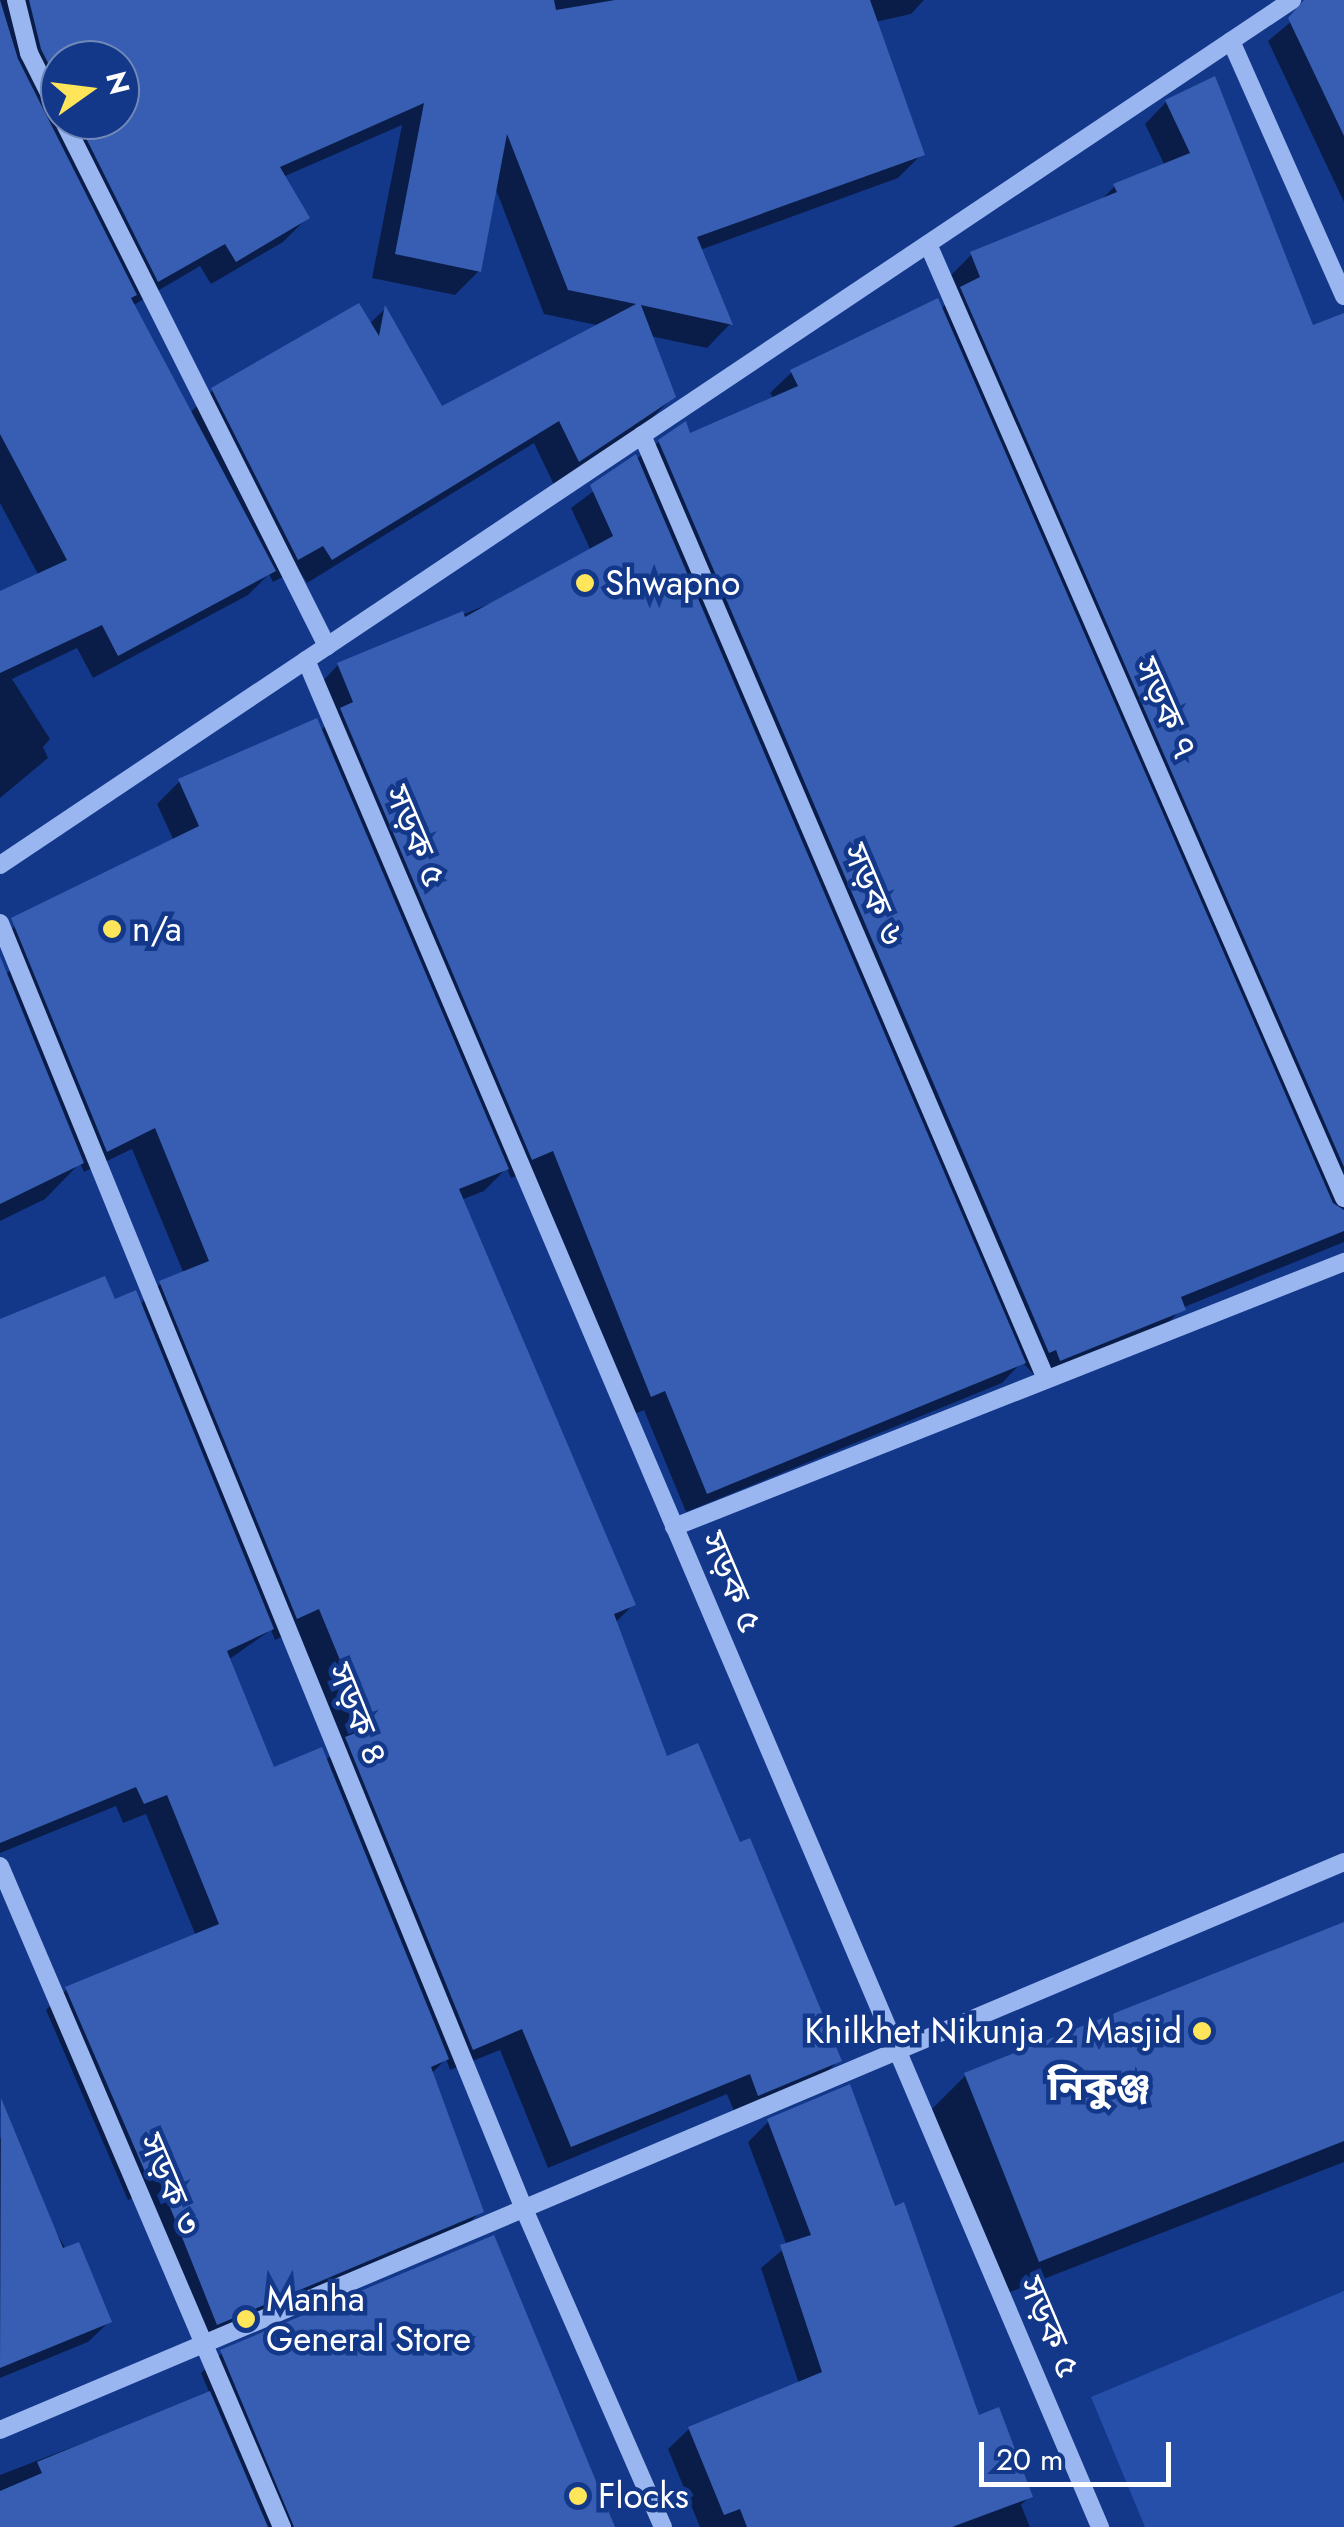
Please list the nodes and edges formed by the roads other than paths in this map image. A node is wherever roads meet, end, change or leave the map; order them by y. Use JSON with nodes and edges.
{"nodes":[{"id":1,"x":16,"y":0,"type":"edge"},
{"id":2,"x":1292,"y":0,"type":"edge"},
{"id":3,"x":1231,"y":41,"type":"junction"},
{"id":4,"x":40,"y":76,"type":"edge"},
{"id":5,"x":72,"y":140,"type":"edge"},
{"id":6,"x":928,"y":244,"type":"junction"},
{"id":7,"x":1344,"y":296,"type":"edge"},
{"id":8,"x":642,"y":435,"type":"junction"},
{"id":9,"x":327,"y":646,"type":"junction"},
{"id":10,"x":306,"y":660,"type":"junction"},
{"id":11,"x":0,"y":865,"type":"edge"},
{"id":12,"x":0,"y":923,"type":"edge"},
{"id":13,"x":1344,"y":1198,"type":"edge"},
{"id":14,"x":1344,"y":1262,"type":"edge"},
{"id":15,"x":1046,"y":1379,"type":"junction"},
{"id":16,"x":674,"y":1527,"type":"junction"},
{"id":17,"x":1344,"y":1862,"type":"edge"},
{"id":18,"x":0,"y":1866,"type":"edge"},
{"id":19,"x":896,"y":2051,"type":"junction"},
{"id":20,"x":524,"y":2208,"type":"junction"},
{"id":21,"x":202,"y":2344,"type":"junction"},
{"id":22,"x":0,"y":2430,"type":"edge"},
{"id":23,"x":282,"y":2527,"type":"edge"},
{"id":24,"x":663,"y":2527,"type":"edge"},
{"id":25,"x":1100,"y":2527,"type":"edge"}],
"edges":[{"from":1,"to":4,"type":"street"},
{"from":2,"to":3,"type":"street"},
{"from":3,"to":6,"type":"street"},
{"from":3,"to":7,"type":"street"},
{"from":5,"to":9,"type":"street"},
{"from":6,"to":8,"type":"street"},
{"from":6,"to":13,"type":"street","name":"সড়ক ৭"},
{"from":8,"to":9,"type":"street"},
{"from":8,"to":15,"type":"street","name":"সড়ক ৬"},
{"from":9,"to":10,"type":"street"},
{"from":10,"to":11,"type":"street"},
{"from":10,"to":16,"type":"street","name":"সড়ক ৫"},
{"from":12,"to":20,"type":"street","name":"সড়ক ৪"},
{"from":14,"to":15,"type":"street"},
{"from":15,"to":16,"type":"street"},
{"from":16,"to":19,"type":"street","name":"সড়ক ৫"},
{"from":17,"to":19,"type":"street"},
{"from":18,"to":21,"type":"street","name":"সড়ক ৩"},
{"from":19,"to":20,"type":"street"},
{"from":19,"to":25,"type":"street","name":"সড়ক ৫"},
{"from":20,"to":21,"type":"street"},
{"from":20,"to":24,"type":"street","name":"সড়ক ৪"},
{"from":21,"to":22,"type":"street"},
{"from":21,"to":23,"type":"street","name":"সড়ক ৩"}]}
